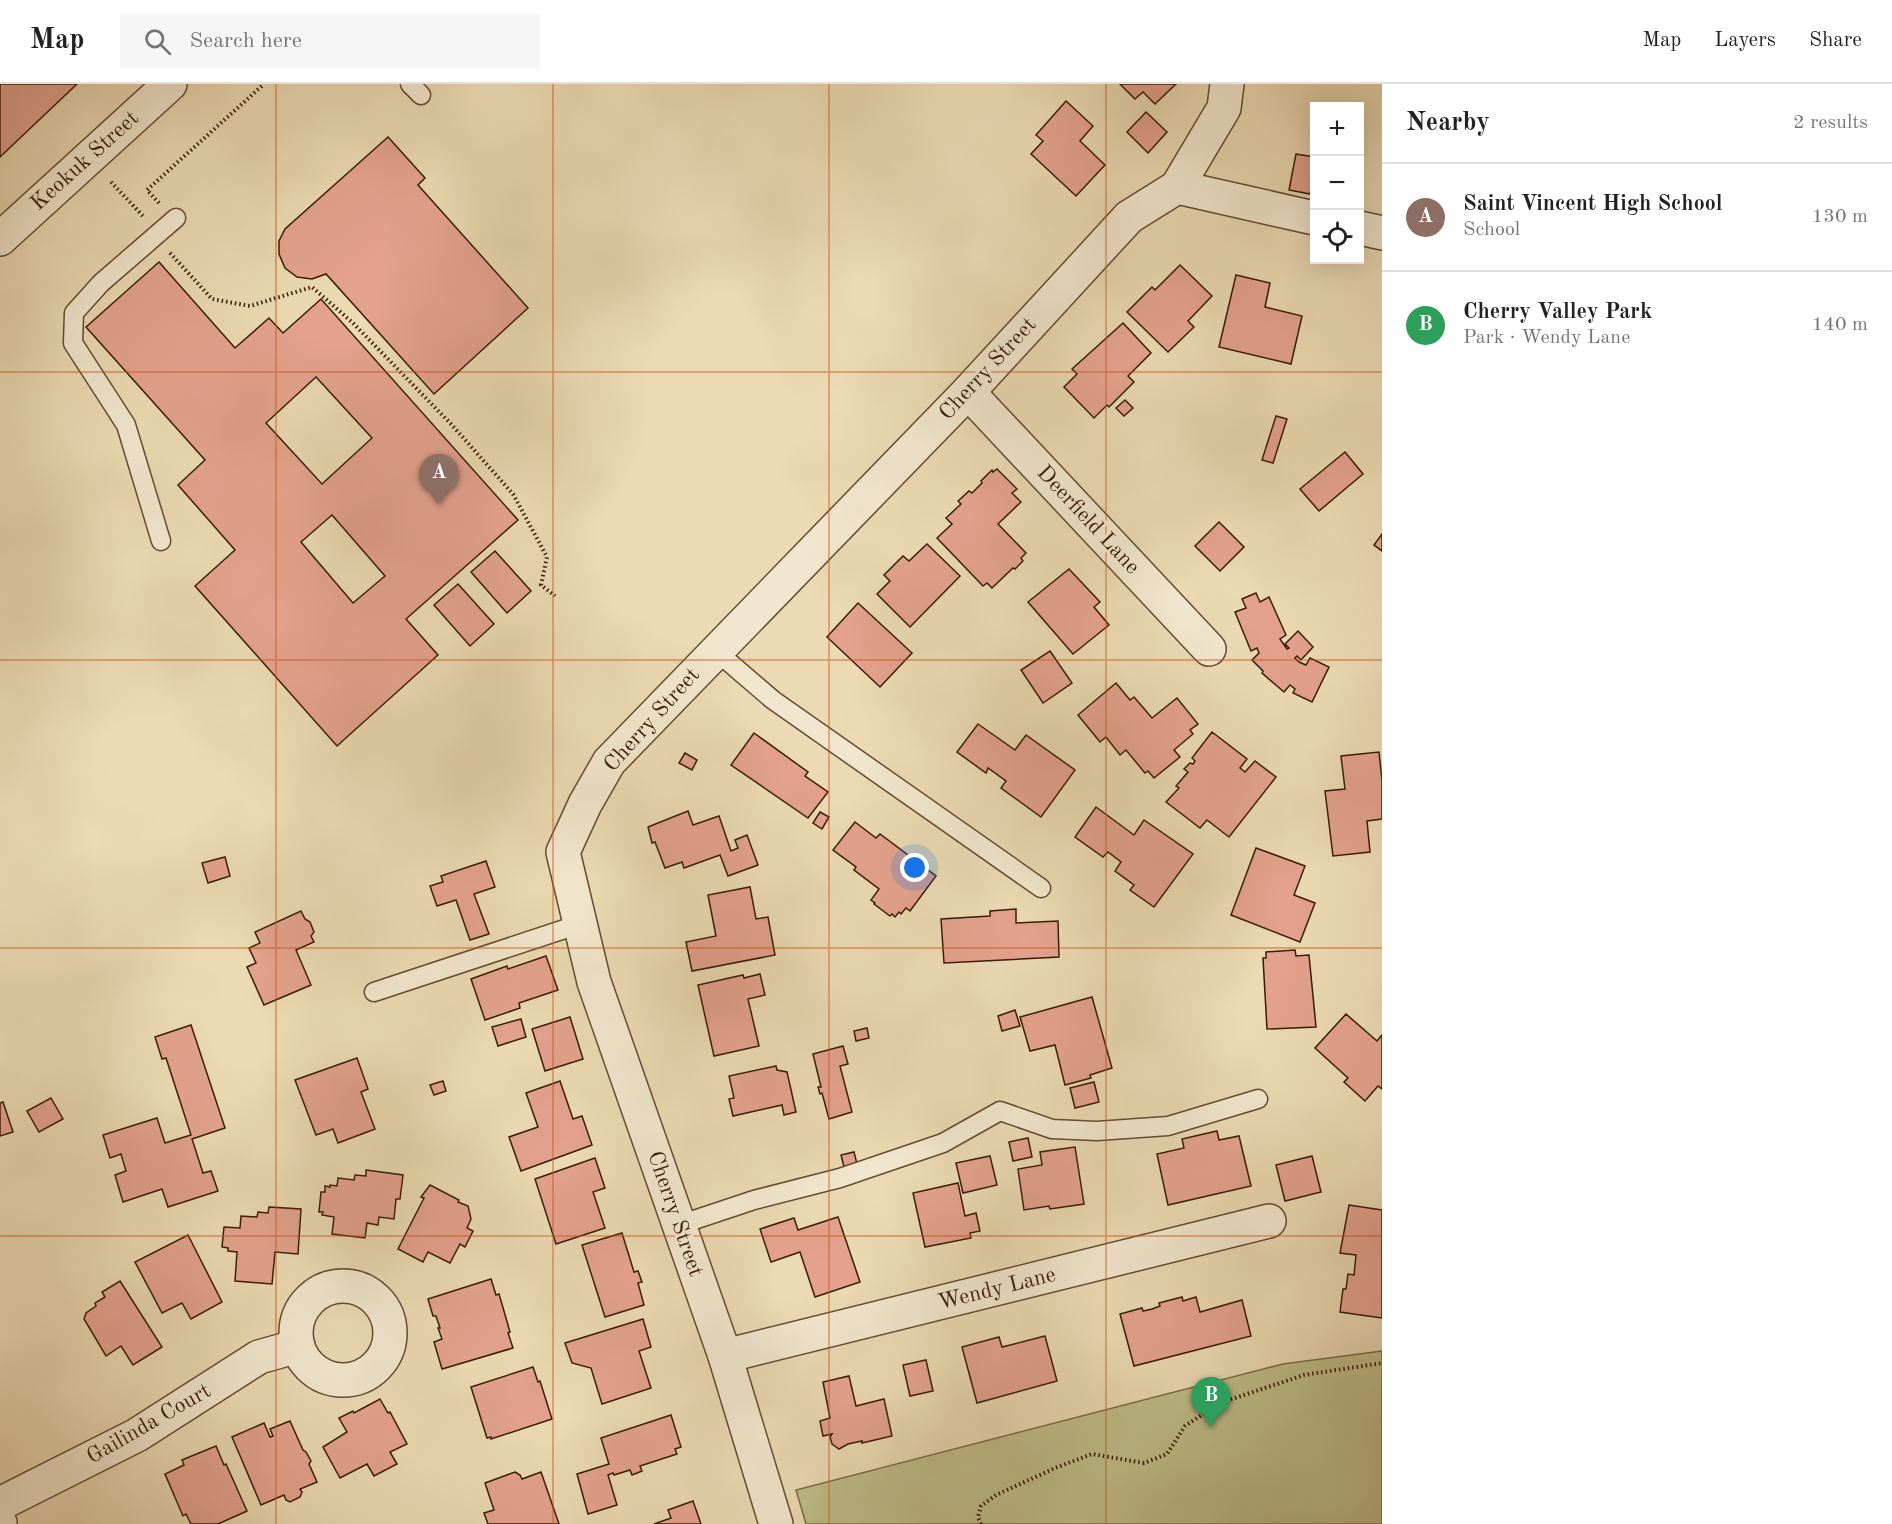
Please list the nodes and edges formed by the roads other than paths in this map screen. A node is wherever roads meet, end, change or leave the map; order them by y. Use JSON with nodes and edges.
{"nodes":[{"id":1,"x":170,"y":84,"type":"edge"},
{"id":2,"x":1227,"y":84,"type":"edge"},
{"id":3,"x":1177,"y":187,"type":"junction"},
{"id":4,"x":1310,"y":217,"type":"edge"},
{"id":5,"x":176,"y":218,"type":"dead end"},
{"id":6,"x":1364,"y":229,"type":"edge"},
{"id":7,"x":1382,"y":233,"type":"edge"},
{"id":8,"x":0,"y":239,"type":"edge"},
{"id":9,"x":968,"y":392,"type":"junction"},
{"id":10,"x":161,"y":541,"type":"dead end"},
{"id":11,"x":1209,"y":649,"type":"dead end"},
{"id":12,"x":716,"y":651,"type":"junction"},
{"id":13,"x":1041,"y":888,"type":"dead end"},
{"id":14,"x":580,"y":924,"type":"junction"},
{"id":15,"x":374,"y":992,"type":"dead end"},
{"id":16,"x":1258,"y":1099,"type":"dead end"},
{"id":17,"x":1269,"y":1221,"type":"dead end"},
{"id":18,"x":679,"y":1225,"type":"junction"},
{"id":19,"x":298,"y":1346,"type":"dead end"},
{"id":20,"x":725,"y":1356,"type":"junction"},
{"id":21,"x":0,"y":1504,"type":"edge"},
{"id":22,"x":776,"y":1524,"type":"edge"}],
"edges":[{"from":1,"to":8,"type":"street","name":"Keokuk Street"},
{"from":2,"to":3,"type":"street","name":"Cherry Street"},
{"from":3,"to":4,"type":"street"},
{"from":3,"to":9,"type":"street","name":"Cherry Street"},
{"from":5,"to":10,"type":"lane"},
{"from":6,"to":7,"type":"street"},
{"from":9,"to":11,"type":"street","name":"Deerfield Lane"},
{"from":9,"to":12,"type":"street","name":"Cherry Street"},
{"from":12,"to":13,"type":"lane"},
{"from":12,"to":14,"type":"street","name":"Cherry Street"},
{"from":14,"to":15,"type":"lane"},
{"from":14,"to":18,"type":"street","name":"Cherry Street"},
{"from":16,"to":18,"type":"lane"},
{"from":17,"to":20,"type":"street","name":"Wendy Lane"},
{"from":18,"to":20,"type":"street","name":"Cherry Street"},
{"from":19,"to":21,"type":"street","name":"Gailinda Court"},
{"from":20,"to":22,"type":"street","name":"Cherry Street"}]}
